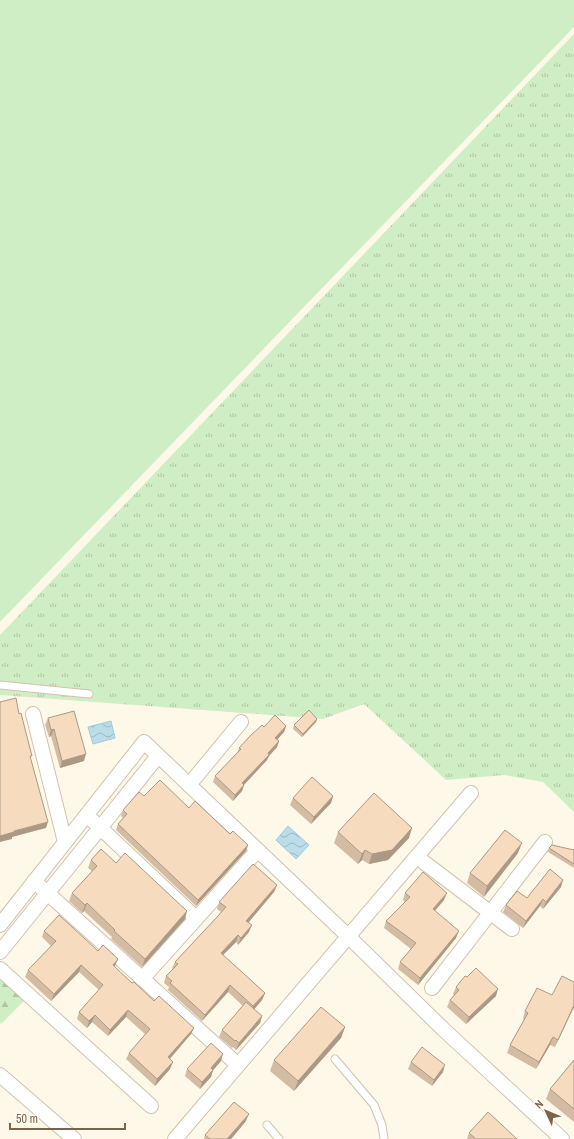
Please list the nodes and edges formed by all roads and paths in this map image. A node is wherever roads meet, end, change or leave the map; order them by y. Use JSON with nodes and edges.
{"nodes":[{"id":1,"x":0,"y":685,"type":"edge"},
{"id":2,"x":89,"y":694,"type":"dead end"},
{"id":3,"x":33,"y":714,"type":"dead end"},
{"id":4,"x":241,"y":722,"type":"dead end"},
{"id":5,"x":158,"y":756,"type":"junction"},
{"id":6,"x":189,"y":786,"type":"junction"},
{"id":7,"x":471,"y":793,"type":"dead end"},
{"id":8,"x":87,"y":815,"type":"junction"},
{"id":9,"x":100,"y":828,"type":"junction"},
{"id":10,"x":65,"y":842,"type":"junction"},
{"id":11,"x":545,"y":842,"type":"dead end"},
{"id":12,"x":257,"y":851,"type":"junction"},
{"id":13,"x":417,"y":857,"type":"junction"},
{"id":14,"x":34,"y":881,"type":"junction"},
{"id":15,"x":47,"y":893,"type":"junction"},
{"id":16,"x":490,"y":913,"type":"junction"},
{"id":17,"x":196,"y":918,"type":"junction"},
{"id":18,"x":0,"y":925,"type":"edge"},
{"id":19,"x":512,"y":929,"type":"dead end"},
{"id":20,"x":349,"y":937,"type":"junction"},
{"id":21,"x":0,"y":952,"type":"edge"},
{"id":22,"x":0,"y":969,"type":"edge"},
{"id":23,"x":142,"y":979,"type":"junction"},
{"id":24,"x":432,"y":988,"type":"dead end"},
{"id":25,"x":336,"y":1059,"type":"dead end"},
{"id":26,"x":238,"y":1065,"type":"junction"},
{"id":27,"x":0,"y":1075,"type":"edge"},
{"id":28,"x":151,"y":1106,"type":"dead end"},
{"id":29,"x":268,"y":1125,"type":"dead end"},
{"id":30,"x":74,"y":1139,"type":"edge"},
{"id":31,"x":174,"y":1139,"type":"edge"},
{"id":32,"x":280,"y":1139,"type":"edge"},
{"id":33,"x":384,"y":1139,"type":"edge"},
{"id":34,"x":562,"y":1139,"type":"edge"}],
"edges":[{"from":1,"to":2,"type":"lane"},
{"from":3,"to":10,"type":"street"},
{"from":4,"to":6,"type":"street"},
{"from":5,"to":6,"type":"street"},
{"from":5,"to":8,"type":"street"},
{"from":5,"to":9,"type":"street"},
{"from":6,"to":12,"type":"street"},
{"from":7,"to":13,"type":"street"},
{"from":8,"to":9,"type":"street"},
{"from":8,"to":10,"type":"street"},
{"from":9,"to":15,"type":"street"},
{"from":9,"to":17,"type":"street"},
{"from":10,"to":14,"type":"street"},
{"from":11,"to":16,"type":"street"},
{"from":12,"to":17,"type":"street"},
{"from":12,"to":20,"type":"street"},
{"from":13,"to":16,"type":"street"},
{"from":13,"to":20,"type":"street"},
{"from":14,"to":15,"type":"street"},
{"from":14,"to":18,"type":"street"},
{"from":15,"to":21,"type":"street"},
{"from":15,"to":23,"type":"street"},
{"from":16,"to":19,"type":"street"},
{"from":16,"to":24,"type":"street"},
{"from":17,"to":23,"type":"street"},
{"from":20,"to":26,"type":"street"},
{"from":20,"to":34,"type":"street"},
{"from":22,"to":28,"type":"street"},
{"from":23,"to":26,"type":"street"},
{"from":25,"to":33,"type":"lane"},
{"from":26,"to":31,"type":"street"},
{"from":27,"to":30,"type":"street"},
{"from":29,"to":32,"type":"lane"}]}
